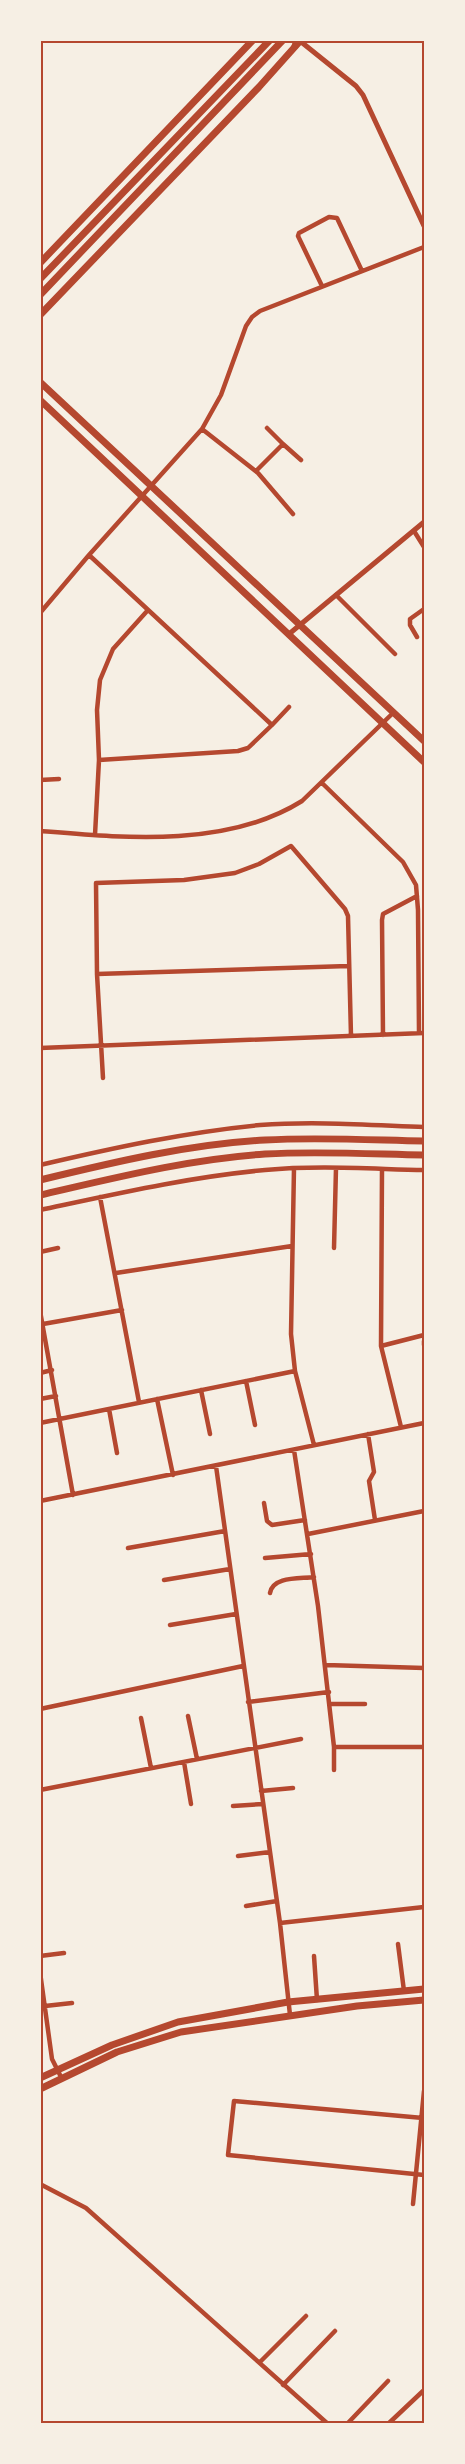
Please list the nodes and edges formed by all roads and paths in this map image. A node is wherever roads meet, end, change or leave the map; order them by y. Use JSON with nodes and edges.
{"nodes":[{"id":1,"x":252,"y":40,"type":"edge"},
{"id":2,"x":270,"y":40,"type":"edge"},
{"id":3,"x":283,"y":40,"type":"edge"},
{"id":4,"x":299,"y":42,"type":"edge"},
{"id":5,"x":424,"y":226,"type":"edge"},
{"id":6,"x":424,"y":247,"type":"edge"},
{"id":7,"x":40,"y":263,"type":"edge"},
{"id":8,"x":362,"y":271,"type":"junction"},
{"id":9,"x":40,"y":279,"type":"edge"},
{"id":10,"x":322,"y":286,"type":"junction"},
{"id":11,"x":40,"y":296,"type":"edge"},
{"id":12,"x":40,"y":315,"type":"edge"},
{"id":13,"x":40,"y":382,"type":"edge"},
{"id":14,"x":40,"y":400,"type":"edge"},
{"id":15,"x":84,"y":423,"type":"junction"},
{"id":16,"x":267,"y":428,"type":"dead end"},
{"id":17,"x":202,"y":429,"type":"junction"},
{"id":18,"x":76,"y":432,"type":"junction"},
{"id":19,"x":283,"y":444,"type":"junction"},
{"id":20,"x":301,"y":460,"type":"dead end"},
{"id":21,"x":256,"y":471,"type":"junction"},
{"id":22,"x":152,"y":486,"type":"junction"},
{"id":23,"x":142,"y":497,"type":"junction"},
{"id":24,"x":293,"y":514,"type":"dead end"},
{"id":25,"x":424,"y":522,"type":"edge"},
{"id":26,"x":414,"y":531,"type":"junction"},
{"id":27,"x":424,"y":547,"type":"edge"},
{"id":28,"x":89,"y":555,"type":"junction"},
{"id":29,"x":336,"y":595,"type":"junction"},
{"id":30,"x":424,"y":609,"type":"edge"},
{"id":31,"x":148,"y":610,"type":"junction"},
{"id":32,"x":40,"y":613,"type":"edge"},
{"id":33,"x":299,"y":625,"type":"junction"},
{"id":34,"x":289,"y":634,"type":"junction"},
{"id":35,"x":417,"y":637,"type":"dead end"},
{"id":36,"x":395,"y":654,"type":"dead end"},
{"id":37,"x":289,"y":707,"type":"dead end"},
{"id":38,"x":393,"y":713,"type":"junction"},
{"id":39,"x":383,"y":723,"type":"junction"},
{"id":40,"x":272,"y":725,"type":"junction"},
{"id":41,"x":424,"y":741,"type":"edge"},
{"id":42,"x":99,"y":760,"type":"junction"},
{"id":43,"x":424,"y":762,"type":"edge"},
{"id":44,"x":59,"y":779,"type":"dead end"},
{"id":45,"x":40,"y":780,"type":"edge"},
{"id":46,"x":322,"y":783,"type":"junction"},
{"id":47,"x":40,"y":831,"type":"edge"},
{"id":48,"x":95,"y":836,"type":"junction"},
{"id":49,"x":417,"y":896,"type":"junction"},
{"id":50,"x":348,"y":966,"type":"junction"},
{"id":51,"x":97,"y":974,"type":"junction"},
{"id":52,"x":422,"y":1033,"type":"edge"},
{"id":53,"x":382,"y":1035,"type":"junction"},
{"id":54,"x":351,"y":1036,"type":"junction"},
{"id":55,"x":100,"y":1044,"type":"junction"},
{"id":56,"x":40,"y":1048,"type":"edge"},
{"id":57,"x":103,"y":1078,"type":"dead end"},
{"id":58,"x":424,"y":1127,"type":"edge"},
{"id":59,"x":424,"y":1141,"type":"edge"},
{"id":60,"x":424,"y":1155,"type":"edge"},
{"id":61,"x":40,"y":1165,"type":"edge"},
{"id":62,"x":294,"y":1168,"type":"junction"},
{"id":63,"x":336,"y":1168,"type":"junction"},
{"id":64,"x":382,"y":1169,"type":"junction"},
{"id":65,"x":424,"y":1170,"type":"edge"},
{"id":66,"x":40,"y":1180,"type":"edge"},
{"id":67,"x":40,"y":1195,"type":"edge"},
{"id":68,"x":100,"y":1197,"type":"junction"},
{"id":69,"x":40,"y":1210,"type":"edge"},
{"id":70,"x":292,"y":1246,"type":"junction"},
{"id":71,"x":58,"y":1248,"type":"dead end"},
{"id":72,"x":334,"y":1248,"type":"dead end"},
{"id":73,"x":40,"y":1252,"type":"edge"},
{"id":74,"x":116,"y":1273,"type":"junction"},
{"id":75,"x":122,"y":1310,"type":"junction"},
{"id":76,"x":40,"y":1311,"type":"edge"},
{"id":77,"x":43,"y":1323,"type":"junction"},
{"id":78,"x":424,"y":1335,"type":"edge"},
{"id":79,"x":47,"y":1345,"type":"junction"},
{"id":80,"x":40,"y":1346,"type":"edge"},
{"id":81,"x":381,"y":1346,"type":"junction"},
{"id":82,"x":52,"y":1371,"type":"junction"},
{"id":83,"x":296,"y":1371,"type":"junction"},
{"id":84,"x":40,"y":1373,"type":"edge"},
{"id":85,"x":246,"y":1381,"type":"junction"},
{"id":86,"x":201,"y":1390,"type":"junction"},
{"id":87,"x":56,"y":1396,"type":"junction"},
{"id":88,"x":40,"y":1399,"type":"edge"},
{"id":89,"x":157,"y":1399,"type":"junction"},
{"id":90,"x":139,"y":1402,"type":"junction"},
{"id":91,"x":109,"y":1409,"type":"junction"},
{"id":92,"x":61,"y":1419,"type":"junction"},
{"id":93,"x":40,"y":1423,"type":"edge"},
{"id":94,"x":424,"y":1423,"type":"edge"},
{"id":95,"x":255,"y":1425,"type":"dead end"},
{"id":96,"x":401,"y":1427,"type":"junction"},
{"id":97,"x":210,"y":1434,"type":"dead end"},
{"id":98,"x":368,"y":1434,"type":"junction"},
{"id":99,"x":314,"y":1445,"type":"junction"},
{"id":100,"x":294,"y":1450,"type":"junction"},
{"id":101,"x":117,"y":1453,"type":"dead end"},
{"id":102,"x":216,"y":1466,"type":"junction"},
{"id":103,"x":172,"y":1475,"type":"junction"},
{"id":104,"x":73,"y":1495,"type":"junction"},
{"id":105,"x":40,"y":1501,"type":"edge"},
{"id":106,"x":264,"y":1503,"type":"dead end"},
{"id":107,"x":424,"y":1511,"type":"edge"},
{"id":108,"x":305,"y":1520,"type":"junction"},
{"id":109,"x":375,"y":1520,"type":"junction"},
{"id":110,"x":225,"y":1531,"type":"junction"},
{"id":111,"x":308,"y":1534,"type":"junction"},
{"id":112,"x":128,"y":1548,"type":"dead end"},
{"id":113,"x":311,"y":1554,"type":"junction"},
{"id":114,"x":265,"y":1558,"type":"dead end"},
{"id":115,"x":230,"y":1569,"type":"junction"},
{"id":116,"x":314,"y":1577,"type":"junction"},
{"id":117,"x":164,"y":1580,"type":"dead end"},
{"id":118,"x":270,"y":1593,"type":"dead end"},
{"id":119,"x":236,"y":1614,"type":"junction"},
{"id":120,"x":170,"y":1625,"type":"dead end"},
{"id":121,"x":326,"y":1665,"type":"junction"},
{"id":122,"x":243,"y":1666,"type":"junction"},
{"id":123,"x":424,"y":1668,"type":"edge"},
{"id":124,"x":329,"y":1692,"type":"junction"},
{"id":125,"x":248,"y":1702,"type":"junction"},
{"id":126,"x":330,"y":1704,"type":"junction"},
{"id":127,"x":365,"y":1704,"type":"dead end"},
{"id":128,"x":40,"y":1709,"type":"edge"},
{"id":129,"x":188,"y":1716,"type":"dead end"},
{"id":130,"x":141,"y":1718,"type":"dead end"},
{"id":131,"x":300,"y":1739,"type":"dead end"},
{"id":132,"x":255,"y":1747,"type":"junction"},
{"id":133,"x":334,"y":1747,"type":"junction"},
{"id":134,"x":424,"y":1747,"type":"edge"},
{"id":135,"x":197,"y":1759,"type":"junction"},
{"id":136,"x":184,"y":1761,"type":"junction"},
{"id":137,"x":151,"y":1768,"type":"junction"},
{"id":138,"x":334,"y":1770,"type":"dead end"},
{"id":139,"x":293,"y":1788,"type":"dead end"},
{"id":140,"x":40,"y":1791,"type":"edge"},
{"id":141,"x":261,"y":1791,"type":"junction"},
{"id":142,"x":191,"y":1804,"type":"dead end"},
{"id":143,"x":263,"y":1804,"type":"junction"},
{"id":144,"x":233,"y":1806,"type":"dead end"},
{"id":145,"x":270,"y":1852,"type":"junction"},
{"id":146,"x":238,"y":1856,"type":"dead end"},
{"id":147,"x":277,"y":1901,"type":"junction"},
{"id":148,"x":246,"y":1906,"type":"dead end"},
{"id":149,"x":424,"y":1907,"type":"edge"},
{"id":150,"x":280,"y":1923,"type":"junction"},
{"id":151,"x":398,"y":1944,"type":"dead end"},
{"id":152,"x":64,"y":1953,"type":"dead end"},
{"id":153,"x":40,"y":1956,"type":"edge"},
{"id":154,"x":314,"y":1956,"type":"dead end"},
{"id":155,"x":40,"y":1972,"type":"edge"},
{"id":156,"x":424,"y":1989,"type":"edge"},
{"id":157,"x":41,"y":1990,"type":"edge"},
{"id":158,"x":404,"y":1991,"type":"junction"},
{"id":159,"x":317,"y":2000,"type":"junction"},
{"id":160,"x":424,"y":2000,"type":"edge"},
{"id":161,"x":288,"y":2002,"type":"junction"},
{"id":162,"x":72,"y":2003,"type":"dead end"},
{"id":163,"x":45,"y":2006,"type":"junction"},
{"id":164,"x":290,"y":2015,"type":"junction"},
{"id":165,"x":57,"y":2070,"type":"junction"},
{"id":166,"x":40,"y":2078,"type":"edge"},
{"id":167,"x":62,"y":2079,"type":"junction"},
{"id":168,"x":40,"y":2089,"type":"edge"},
{"id":169,"x":424,"y":2091,"type":"edge"},
{"id":170,"x":423,"y":2118,"type":"junction"},
{"id":171,"x":417,"y":2175,"type":"junction"},
{"id":172,"x":424,"y":2175,"type":"edge"},
{"id":173,"x":40,"y":2184,"type":"edge"},
{"id":174,"x":413,"y":2204,"type":"dead end"},
{"id":175,"x":306,"y":2316,"type":"dead end"},
{"id":176,"x":334,"y":2331,"type":"dead end"},
{"id":177,"x":260,"y":2362,"type":"junction"},
{"id":178,"x":388,"y":2381,"type":"dead end"},
{"id":179,"x":283,"y":2385,"type":"junction"},
{"id":180,"x":423,"y":2391,"type":"dead end"},
{"id":181,"x":328,"y":2424,"type":"edge"},
{"id":182,"x":348,"y":2424,"type":"edge"},
{"id":183,"x":388,"y":2424,"type":"edge"}],
"edges":[{"from":1,"to":7,"type":"main road"},
{"from":2,"to":9,"type":"main road"},
{"from":3,"to":11,"type":"main road"},
{"from":4,"to":5,"type":"street"},
{"from":4,"to":12,"type":"main road"},
{"from":6,"to":8,"type":"street"},
{"from":8,"to":10,"type":"street"},
{"from":8,"to":10,"type":"street"},
{"from":10,"to":17,"type":"street"},
{"from":13,"to":15,"type":"main road"},
{"from":14,"to":18,"type":"main road"},
{"from":15,"to":18,"type":"main road"},
{"from":15,"to":22,"type":"main road"},
{"from":16,"to":19,"type":"street"},
{"from":17,"to":21,"type":"street"},
{"from":17,"to":22,"type":"street"},
{"from":18,"to":23,"type":"main road"},
{"from":19,"to":20,"type":"street"},
{"from":19,"to":21,"type":"street"},
{"from":21,"to":24,"type":"street"},
{"from":22,"to":23,"type":"street"},
{"from":22,"to":33,"type":"main road"},
{"from":23,"to":28,"type":"street"},
{"from":23,"to":34,"type":"main road"},
{"from":25,"to":26,"type":"street"},
{"from":26,"to":27,"type":"street"},
{"from":26,"to":29,"type":"street"},
{"from":28,"to":31,"type":"street"},
{"from":28,"to":32,"type":"street"},
{"from":29,"to":33,"type":"street"},
{"from":29,"to":36,"type":"street"},
{"from":30,"to":35,"type":"street"},
{"from":31,"to":40,"type":"street"},
{"from":31,"to":42,"type":"street"},
{"from":33,"to":34,"type":"street"},
{"from":33,"to":38,"type":"main road"},
{"from":34,"to":39,"type":"main road"},
{"from":37,"to":40,"type":"street"},
{"from":38,"to":39,"type":"street"},
{"from":38,"to":41,"type":"main road"},
{"from":39,"to":43,"type":"main road"},
{"from":39,"to":46,"type":"street"},
{"from":40,"to":42,"type":"street"},
{"from":42,"to":48,"type":"street"},
{"from":44,"to":45,"type":"street"},
{"from":46,"to":48,"type":"street"},
{"from":46,"to":49,"type":"street"},
{"from":47,"to":48,"type":"street"},
{"from":49,"to":52,"type":"street"},
{"from":49,"to":53,"type":"street"},
{"from":50,"to":51,"type":"street"},
{"from":50,"to":51,"type":"street"},
{"from":50,"to":54,"type":"street"},
{"from":51,"to":55,"type":"street"},
{"from":52,"to":53,"type":"street"},
{"from":53,"to":54,"type":"street"},
{"from":54,"to":55,"type":"street"},
{"from":55,"to":56,"type":"street"},
{"from":55,"to":57,"type":"street"},
{"from":58,"to":61,"type":"street"},
{"from":59,"to":66,"type":"main road"},
{"from":60,"to":67,"type":"main road"},
{"from":62,"to":63,"type":"street"},
{"from":62,"to":68,"type":"street"},
{"from":62,"to":70,"type":"street"},
{"from":63,"to":64,"type":"street"},
{"from":63,"to":72,"type":"street"},
{"from":64,"to":65,"type":"street"},
{"from":64,"to":81,"type":"street"},
{"from":68,"to":69,"type":"street"},
{"from":68,"to":74,"type":"street"},
{"from":70,"to":74,"type":"street"},
{"from":70,"to":83,"type":"street"},
{"from":71,"to":73,"type":"street"},
{"from":74,"to":75,"type":"street"},
{"from":75,"to":77,"type":"street"},
{"from":75,"to":90,"type":"street"},
{"from":76,"to":77,"type":"street"},
{"from":77,"to":79,"type":"street"},
{"from":78,"to":81,"type":"street"},
{"from":79,"to":80,"type":"street"},
{"from":79,"to":82,"type":"street"},
{"from":81,"to":96,"type":"street"},
{"from":82,"to":84,"type":"street"},
{"from":82,"to":87,"type":"street"},
{"from":83,"to":85,"type":"street"},
{"from":83,"to":99,"type":"street"},
{"from":85,"to":86,"type":"street"},
{"from":85,"to":95,"type":"street"},
{"from":86,"to":89,"type":"street"},
{"from":86,"to":97,"type":"street"},
{"from":87,"to":88,"type":"street"},
{"from":87,"to":92,"type":"street"},
{"from":89,"to":90,"type":"street"},
{"from":89,"to":103,"type":"street"},
{"from":90,"to":91,"type":"street"},
{"from":91,"to":92,"type":"street"},
{"from":91,"to":101,"type":"street"},
{"from":92,"to":93,"type":"street"},
{"from":92,"to":104,"type":"street"},
{"from":94,"to":96,"type":"street"},
{"from":96,"to":98,"type":"street"},
{"from":98,"to":99,"type":"street"},
{"from":98,"to":109,"type":"street"},
{"from":99,"to":100,"type":"street"},
{"from":100,"to":102,"type":"street"},
{"from":100,"to":108,"type":"street"},
{"from":102,"to":103,"type":"street"},
{"from":102,"to":110,"type":"street"},
{"from":103,"to":104,"type":"street"},
{"from":104,"to":105,"type":"street"},
{"from":106,"to":108,"type":"street"},
{"from":107,"to":109,"type":"street"},
{"from":108,"to":111,"type":"street"},
{"from":109,"to":111,"type":"street"},
{"from":110,"to":112,"type":"street"},
{"from":110,"to":115,"type":"street"},
{"from":111,"to":113,"type":"street"},
{"from":113,"to":114,"type":"street"},
{"from":113,"to":116,"type":"street"},
{"from":115,"to":117,"type":"street"},
{"from":115,"to":119,"type":"street"},
{"from":116,"to":118,"type":"street"},
{"from":116,"to":121,"type":"street"},
{"from":119,"to":120,"type":"street"},
{"from":119,"to":122,"type":"street"},
{"from":121,"to":123,"type":"street"},
{"from":121,"to":124,"type":"street"},
{"from":122,"to":125,"type":"street"},
{"from":122,"to":128,"type":"street"},
{"from":124,"to":125,"type":"street"},
{"from":124,"to":126,"type":"street"},
{"from":125,"to":132,"type":"street"},
{"from":126,"to":127,"type":"street"},
{"from":126,"to":133,"type":"street"},
{"from":129,"to":135,"type":"street"},
{"from":130,"to":137,"type":"street"},
{"from":131,"to":132,"type":"street"},
{"from":132,"to":135,"type":"street"},
{"from":132,"to":141,"type":"street"},
{"from":133,"to":134,"type":"street"},
{"from":133,"to":138,"type":"street"},
{"from":135,"to":136,"type":"street"},
{"from":136,"to":137,"type":"street"},
{"from":136,"to":142,"type":"street"},
{"from":137,"to":140,"type":"street"},
{"from":139,"to":141,"type":"street"},
{"from":141,"to":143,"type":"street"},
{"from":143,"to":144,"type":"street"},
{"from":143,"to":145,"type":"street"},
{"from":145,"to":146,"type":"street"},
{"from":145,"to":147,"type":"street"},
{"from":147,"to":148,"type":"street"},
{"from":147,"to":150,"type":"street"},
{"from":149,"to":150,"type":"street"},
{"from":150,"to":161,"type":"street"},
{"from":151,"to":158,"type":"street"},
{"from":152,"to":153,"type":"street"},
{"from":154,"to":159,"type":"street"},
{"from":155,"to":157,"type":"street"},
{"from":156,"to":158,"type":"main road"},
{"from":157,"to":163,"type":"street"},
{"from":158,"to":159,"type":"main road"},
{"from":159,"to":161,"type":"main road"},
{"from":160,"to":164,"type":"main road"},
{"from":161,"to":164,"type":"street"},
{"from":161,"to":165,"type":"main road"},
{"from":162,"to":163,"type":"street"},
{"from":163,"to":165,"type":"street"},
{"from":164,"to":167,"type":"main road"},
{"from":165,"to":166,"type":"main road"},
{"from":165,"to":167,"type":"street"},
{"from":167,"to":168,"type":"main road"},
{"from":169,"to":170,"type":"street"},
{"from":170,"to":171,"type":"street"},
{"from":170,"to":171,"type":"street"},
{"from":171,"to":172,"type":"street"},
{"from":171,"to":174,"type":"street"},
{"from":173,"to":177,"type":"street"},
{"from":175,"to":177,"type":"street"},
{"from":176,"to":179,"type":"street"},
{"from":177,"to":179,"type":"street"},
{"from":178,"to":182,"type":"street"},
{"from":179,"to":181,"type":"street"},
{"from":180,"to":183,"type":"street"}]}
